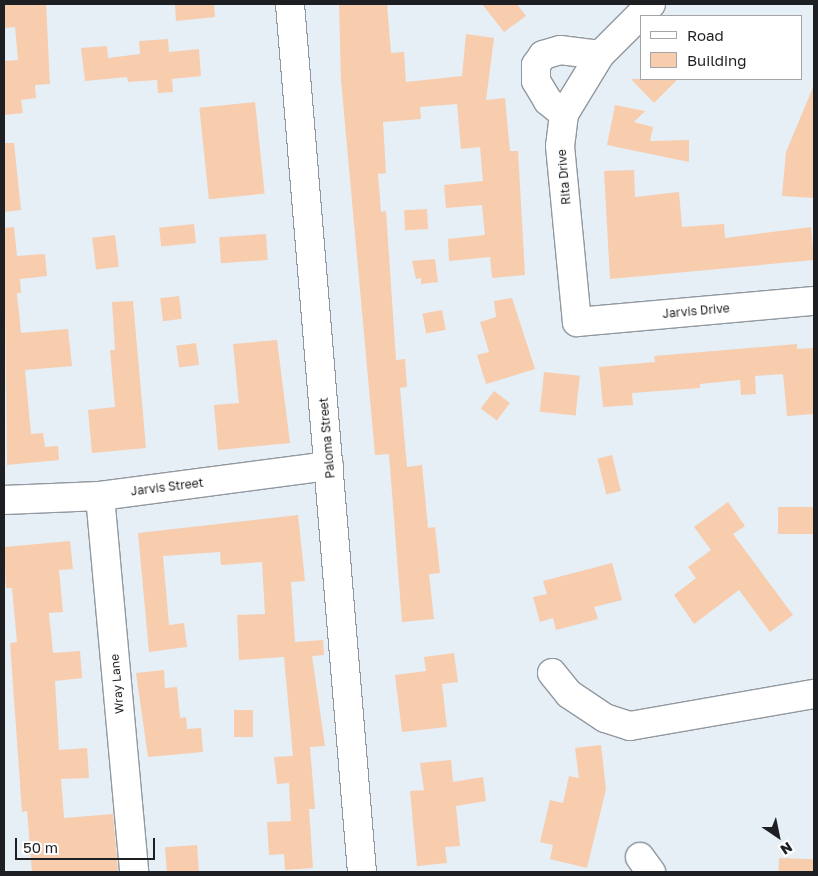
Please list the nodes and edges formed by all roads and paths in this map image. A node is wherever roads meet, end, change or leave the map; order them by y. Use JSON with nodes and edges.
{"nodes":[{"id":1,"x":290,"y":4,"type":"edge"},
{"id":2,"x":651,"y":4,"type":"edge"},
{"id":3,"x":600,"y":55,"type":"junction"},
{"id":4,"x":564,"y":114,"type":"junction"},
{"id":5,"x":814,"y":301,"type":"edge"},
{"id":6,"x":577,"y":322,"type":"joint"},
{"id":7,"x":329,"y":466,"type":"junction"},
{"id":8,"x":100,"y":496,"type":"junction"},
{"id":9,"x":4,"y":500,"type":"edge"},
{"id":10,"x":552,"y":673,"type":"dead end"},
{"id":11,"x":814,"y":694,"type":"edge"},
{"id":12,"x":134,"y":872,"type":"edge"},
{"id":13,"x":362,"y":872,"type":"edge"}],
"edges":[{"from":1,"to":7,"type":"street","name":"Paloma Street"},
{"from":2,"to":3,"type":"street","name":"Rita Drive"},
{"from":3,"to":4,"type":"street","name":"Rita Drive"},
{"from":3,"to":4,"type":"street"},
{"from":4,"to":6,"type":"street","name":"Rita Drive"},
{"from":5,"to":6,"type":"street","name":"Jarvis Drive"},
{"from":7,"to":8,"type":"street","name":"Jarvis Street"},
{"from":7,"to":13,"type":"street","name":"Paloma Street"},
{"from":8,"to":9,"type":"street","name":"Jarvis Street"},
{"from":8,"to":12,"type":"street","name":"Wray Lane"},
{"from":10,"to":11,"type":"street"}]}
